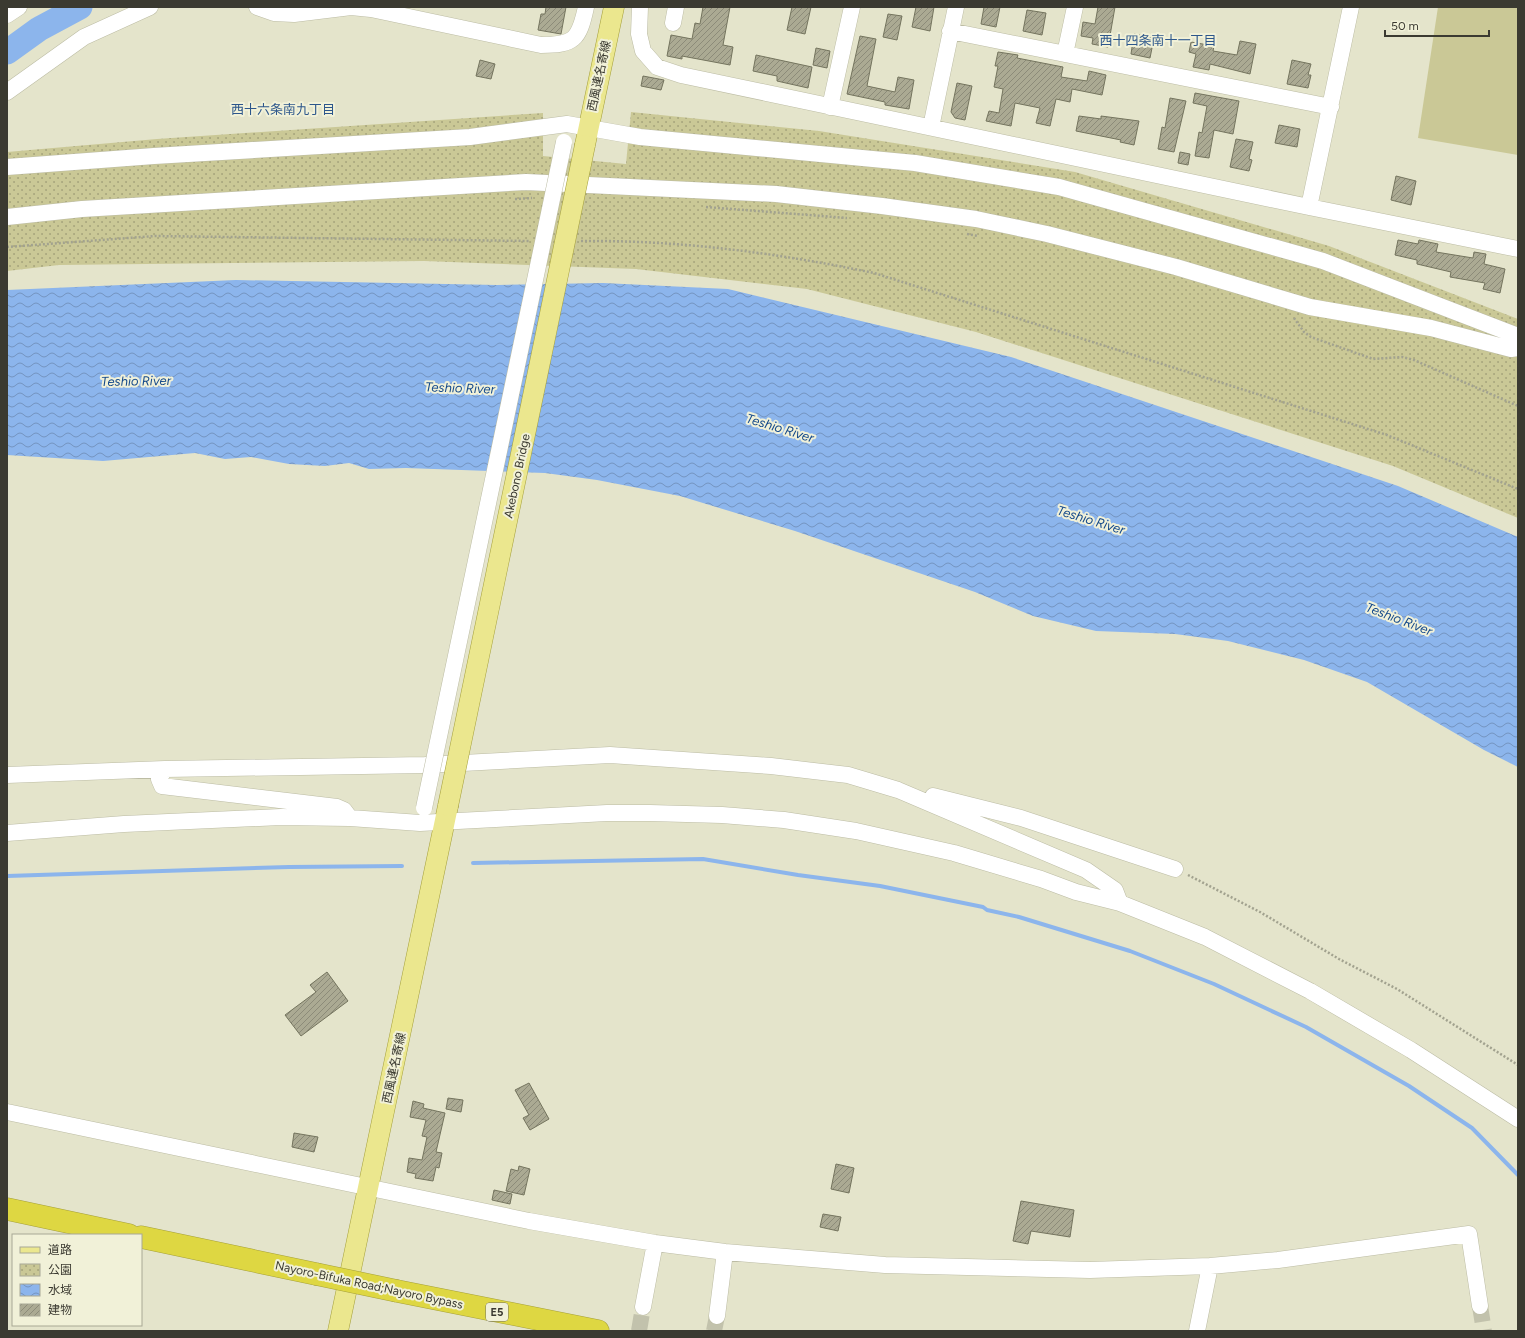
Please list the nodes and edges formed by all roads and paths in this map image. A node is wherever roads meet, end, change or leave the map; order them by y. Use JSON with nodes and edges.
{"nodes":[{"id":1,"x":18,"y":7,"type":"edge"},
{"id":2,"x":150,"y":7,"type":"edge"},
{"id":3,"x":258,"y":7,"type":"edge"},
{"id":4,"x":586,"y":7,"type":"edge"},
{"id":5,"x":614,"y":7,"type":"edge"},
{"id":6,"x":640,"y":7,"type":"edge"},
{"id":7,"x":676,"y":7,"type":"edge"},
{"id":8,"x":852,"y":7,"type":"edge"},
{"id":9,"x":956,"y":7,"type":"edge"},
{"id":10,"x":1075,"y":7,"type":"edge"},
{"id":11,"x":1351,"y":7,"type":"edge"},
{"id":12,"x":7,"y":15,"type":"edge"},
{"id":13,"x":673,"y":23,"type":"dead end"},
{"id":14,"x":950,"y":31,"type":"junction"},
{"id":15,"x":1065,"y":54,"type":"junction"},
{"id":16,"x":7,"y":92,"type":"edge"},
{"id":17,"x":830,"y":107,"type":"junction"},
{"id":18,"x":1331,"y":107,"type":"junction"},
{"id":19,"x":567,"y":124,"type":"junction"},
{"id":20,"x":931,"y":127,"type":"junction"},
{"id":21,"x":587,"y":137,"type":"junction"},
{"id":22,"x":7,"y":167,"type":"edge"},
{"id":23,"x":538,"y":198,"type":"dead end"},
{"id":24,"x":514,"y":199,"type":"dead end"},
{"id":25,"x":698,"y":206,"type":"dead end"},
{"id":26,"x":1309,"y":207,"type":"junction"},
{"id":27,"x":7,"y":217,"type":"edge"},
{"id":28,"x":848,"y":218,"type":"dead end"},
{"id":29,"x":966,"y":234,"type":"dead end"},
{"id":30,"x":981,"y":236,"type":"dead end"},
{"id":31,"x":532,"y":241,"type":"dead end"},
{"id":32,"x":576,"y":241,"type":"dead end"},
{"id":33,"x":7,"y":247,"type":"edge"},
{"id":34,"x":1518,"y":249,"type":"edge"},
{"id":35,"x":1292,"y":316,"type":"dead end"},
{"id":36,"x":1518,"y":336,"type":"edge"},
{"id":37,"x":1518,"y":348,"type":"edge"},
{"id":38,"x":1518,"y":406,"type":"edge"},
{"id":39,"x":1518,"y":489,"type":"edge"},
{"id":40,"x":165,"y":769,"type":"junction"},
{"id":41,"x":7,"y":775,"type":"edge"},
{"id":42,"x":898,"y":790,"type":"junction"},
{"id":43,"x":447,"y":814,"type":"junction"},
{"id":44,"x":350,"y":818,"type":"junction"},
{"id":45,"x":420,"y":823,"type":"junction"},
{"id":46,"x":7,"y":833,"type":"edge"},
{"id":47,"x":1175,"y":869,"type":"joint"},
{"id":48,"x":1120,"y":903,"type":"junction"},
{"id":49,"x":1518,"y":1065,"type":"edge"},
{"id":50,"x":7,"y":1112,"type":"edge"},
{"id":51,"x":1518,"y":1118,"type":"edge"},
{"id":52,"x":368,"y":1188,"type":"junction"},
{"id":53,"x":7,"y":1209,"type":"edge"},
{"id":54,"x":125,"y":1234,"type":"edge"},
{"id":55,"x":142,"y":1237,"type":"edge"},
{"id":56,"x":655,"y":1243,"type":"junction"},
{"id":57,"x":725,"y":1252,"type":"junction"},
{"id":58,"x":1210,"y":1266,"type":"junction"},
{"id":59,"x":1480,"y":1306,"type":"tunnel mouth"},
{"id":60,"x":643,"y":1307,"type":"tunnel mouth"},
{"id":61,"x":717,"y":1316,"type":"tunnel mouth"},
{"id":62,"x":338,"y":1331,"type":"edge"},
{"id":63,"x":598,"y":1331,"type":"edge"},
{"id":64,"x":1197,"y":1331,"type":"edge"}],
"edges":[{"from":1,"to":12,"type":"street"},
{"from":2,"to":16,"type":"street"},
{"from":3,"to":4,"type":"street"},
{"from":5,"to":21,"type":"main road","name":"西風連名寄線"},
{"from":6,"to":17,"type":"street"},
{"from":7,"to":13,"type":"street"},
{"from":8,"to":17,"type":"street"},
{"from":9,"to":14,"type":"street"},
{"from":10,"to":15,"type":"street"},
{"from":11,"to":18,"type":"street"},
{"from":14,"to":15,"type":"street"},
{"from":14,"to":20,"type":"street"},
{"from":15,"to":18,"type":"street"},
{"from":17,"to":20,"type":"street"},
{"from":18,"to":26,"type":"street"},
{"from":19,"to":21,"type":"street"},
{"from":19,"to":22,"type":"street"},
{"from":19,"to":45,"type":"street","bridge":true},
{"from":20,"to":26,"type":"street"},
{"from":21,"to":36,"type":"street"},
{"from":21,"to":43,"type":"main road","name":"Akebono Bridge","bridge":true},
{"from":23,"to":24,"type":"path"},
{"from":25,"to":28,"type":"path"},
{"from":26,"to":34,"type":"street"},
{"from":27,"to":37,"type":"street"},
{"from":29,"to":30,"type":"path"},
{"from":31,"to":33,"type":"path"},
{"from":32,"to":39,"type":"path"},
{"from":35,"to":38,"type":"path"},
{"from":40,"to":41,"type":"street"},
{"from":40,"to":42,"type":"street"},
{"from":40,"to":44,"type":"street"},
{"from":42,"to":47,"type":"street"},
{"from":42,"to":48,"type":"street"},
{"from":43,"to":45,"type":"street"},
{"from":43,"to":48,"type":"street"},
{"from":43,"to":52,"type":"main road","name":"西風連名寄線"},
{"from":44,"to":45,"type":"street"},
{"from":44,"to":46,"type":"street"},
{"from":47,"to":49,"type":"path"},
{"from":48,"to":51,"type":"street"},
{"from":50,"to":52,"type":"street"},
{"from":52,"to":56,"type":"street"},
{"from":52,"to":62,"type":"main road","name":"西風連名寄線"},
{"from":53,"to":54,"type":"highway"},
{"from":55,"to":63,"type":"highway","name":"Nayoro-Bifuka Road;Nayoro Bypass","number":"E5","bridge":true},
{"from":56,"to":57,"type":"street"},
{"from":56,"to":60,"type":"street"},
{"from":57,"to":58,"type":"street"},
{"from":57,"to":61,"type":"street"},
{"from":58,"to":59,"type":"street"},
{"from":58,"to":64,"type":"street"}]}
